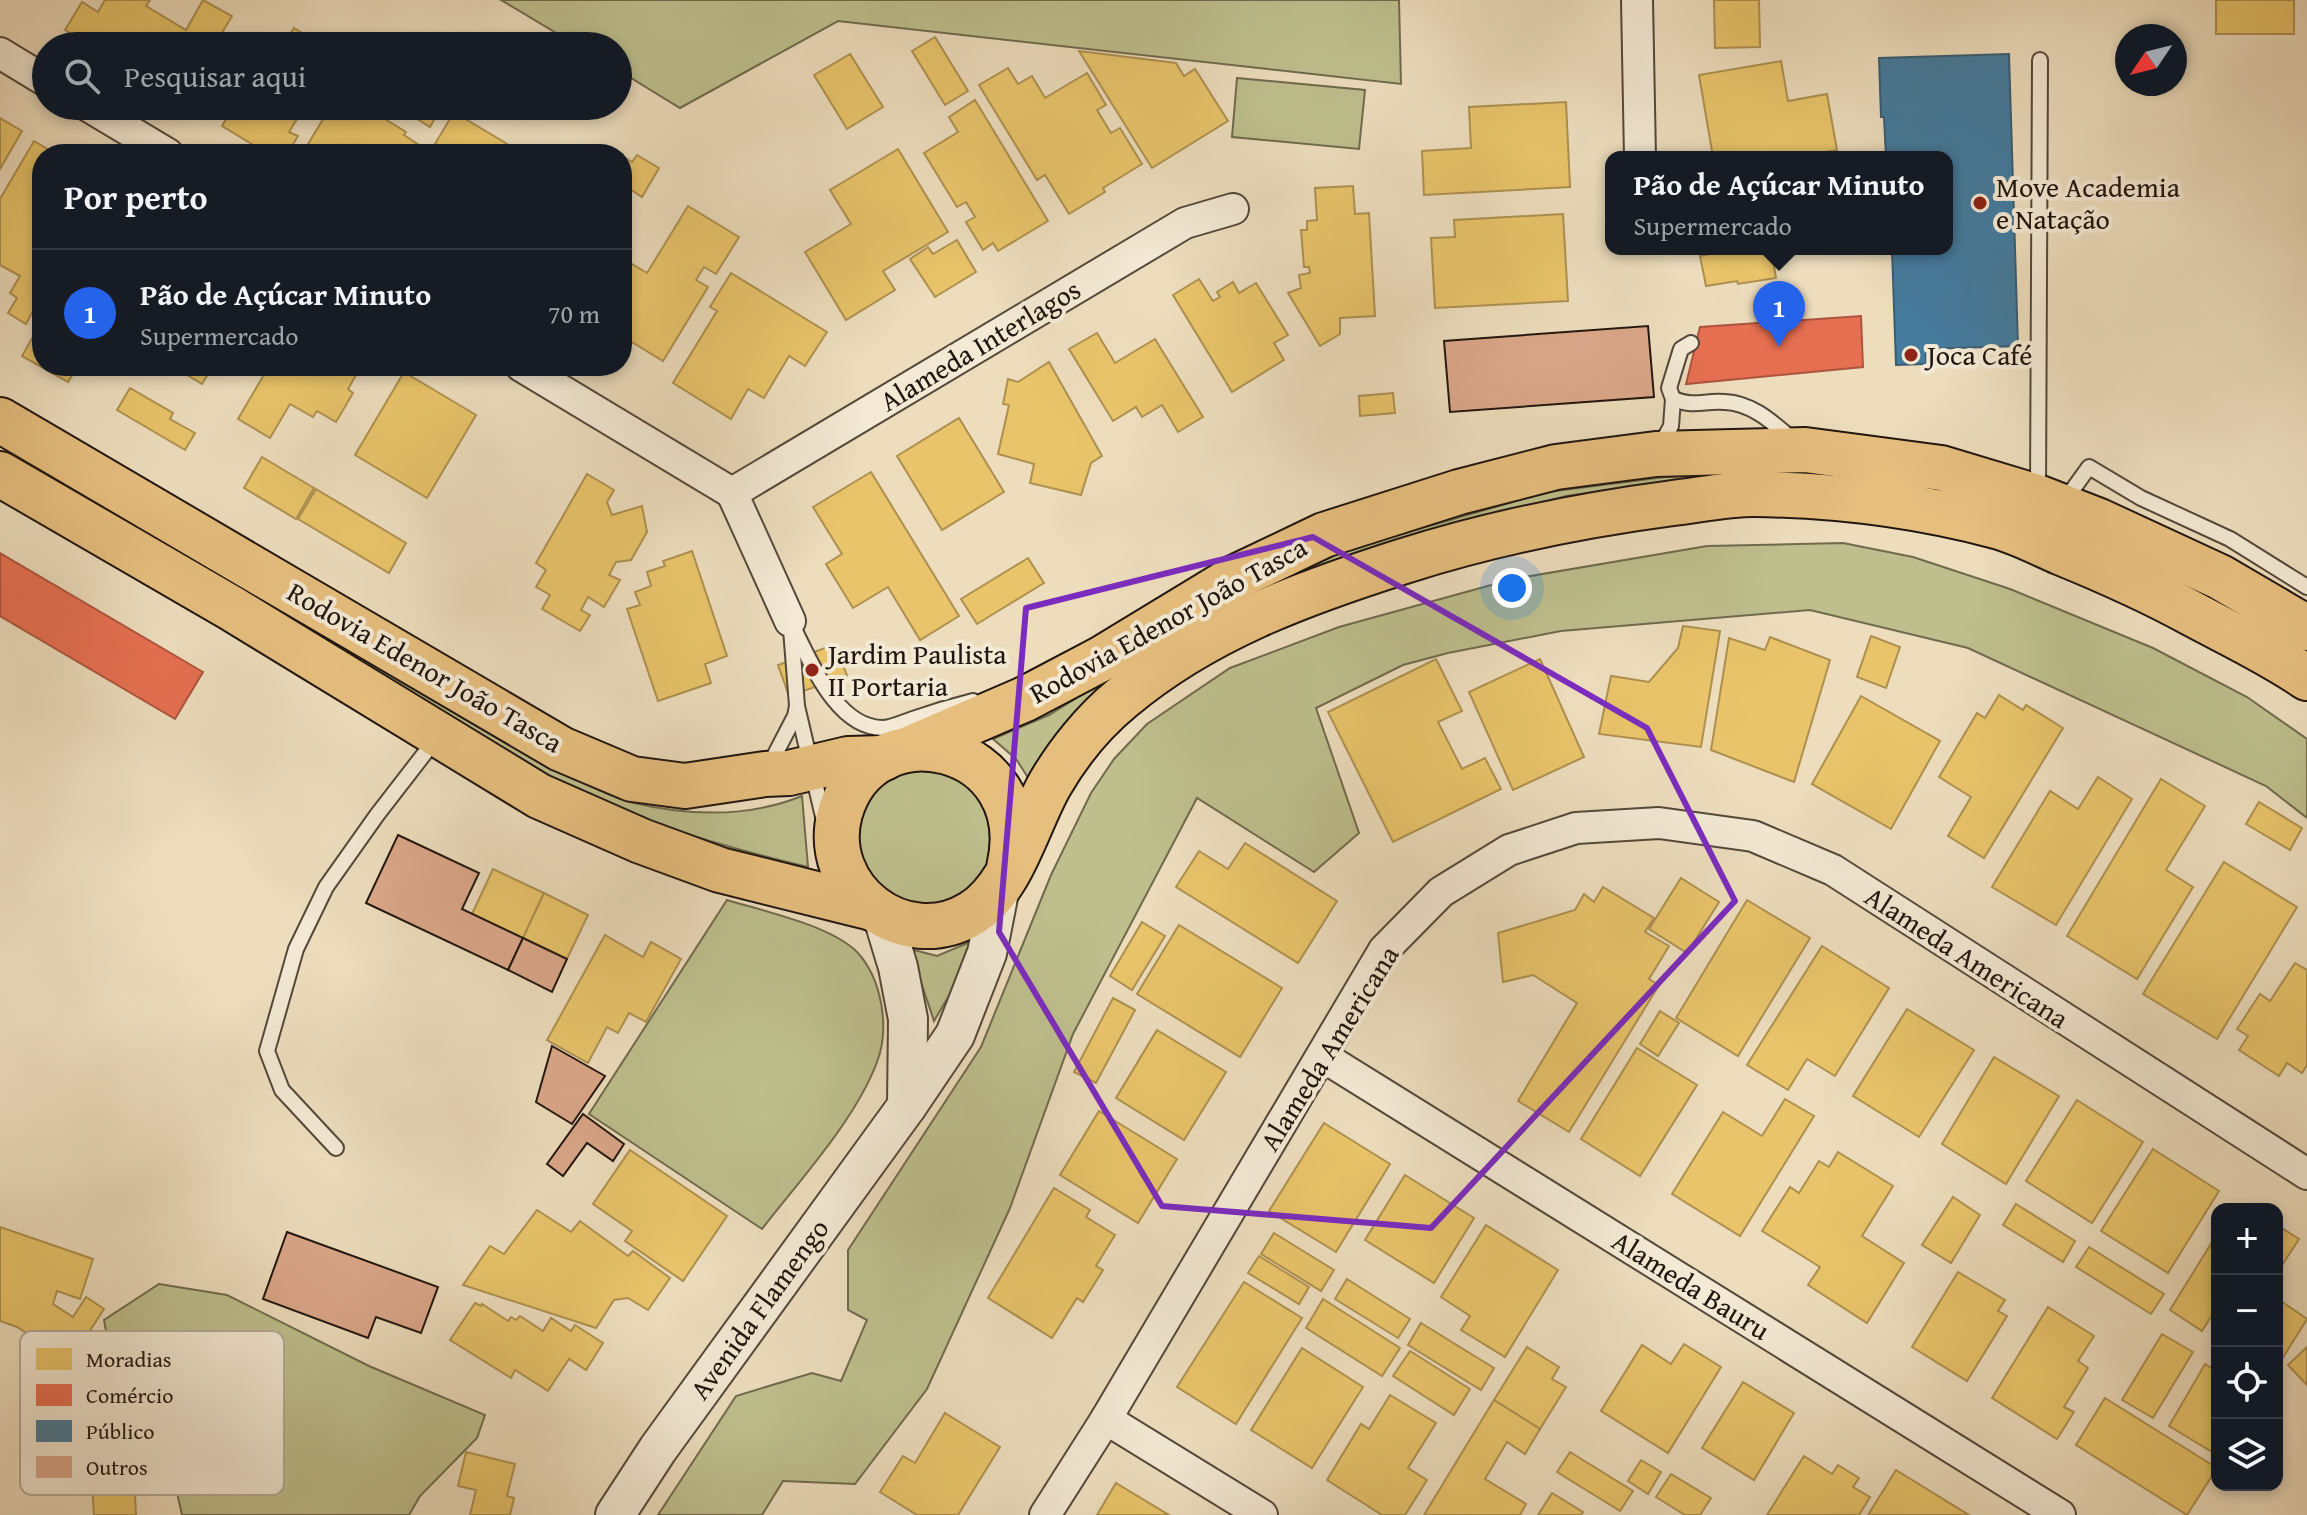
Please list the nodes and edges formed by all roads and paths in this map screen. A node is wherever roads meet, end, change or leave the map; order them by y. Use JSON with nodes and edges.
{"nodes":[{"id":1,"x":1637,"y":0,"type":"edge"},
{"id":2,"x":0,"y":53,"type":"edge"},
{"id":3,"x":2040,"y":60,"type":"dead end"},
{"id":4,"x":32,"y":72,"type":"edge"},
{"id":5,"x":111,"y":120,"type":"edge"},
{"id":6,"x":151,"y":144,"type":"edge"},
{"id":7,"x":1640,"y":151,"type":"edge"},
{"id":8,"x":1233,"y":209,"type":"dead end"},
{"id":9,"x":1691,"y":343,"type":"dead end"},
{"id":10,"x":538,"y":376,"type":"edge"},
{"id":11,"x":1673,"y":399,"type":"junction"},
{"id":12,"x":0,"y":420,"type":"edge"},
{"id":13,"x":1805,"y":450,"type":"junction"},
{"id":14,"x":1656,"y":454,"type":"junction"},
{"id":15,"x":0,"y":474,"type":"edge"},
{"id":16,"x":732,"y":493,"type":"junction"},
{"id":17,"x":2049,"y":502,"type":"junction"},
{"id":18,"x":130,"y":523,"type":"junction"},
{"id":19,"x":2307,"y":587,"type":"edge"},
{"id":20,"x":790,"y":621,"type":"junction"},
{"id":21,"x":2307,"y":628,"type":"edge"},
{"id":22,"x":2307,"y":678,"type":"edge"},
{"id":23,"x":1025,"y":699,"type":"junction"},
{"id":24,"x":797,"y":706,"type":"junction"},
{"id":25,"x":439,"y":735,"type":"junction"},
{"id":26,"x":894,"y":754,"type":"junction"},
{"id":27,"x":812,"y":768,"type":"junction"},
{"id":28,"x":765,"y":774,"type":"junction"},
{"id":29,"x":837,"y":852,"type":"junction"},
{"id":30,"x":1004,"y":877,"type":"junction"},
{"id":31,"x":877,"y":911,"type":"junction"},
{"id":32,"x":1322,"y":1056,"type":"junction"},
{"id":33,"x":907,"y":1106,"type":"junction"},
{"id":34,"x":336,"y":1148,"type":"dead end"},
{"id":35,"x":2307,"y":1174,"type":"edge"},
{"id":36,"x":1106,"y":1419,"type":"junction"},
{"id":37,"x":615,"y":1515,"type":"edge"},
{"id":38,"x":1045,"y":1515,"type":"edge"},
{"id":39,"x":1262,"y":1515,"type":"edge"},
{"id":40,"x":2060,"y":1515,"type":"edge"}],
"edges":[{"from":1,"to":7,"type":"street"},
{"from":2,"to":4,"type":"street"},
{"from":3,"to":17,"type":"lane"},
{"from":5,"to":6,"type":"street"},
{"from":8,"to":16,"type":"street","name":"Alameda Interlagos"},
{"from":9,"to":11,"type":"lane"},
{"from":10,"to":16,"type":"street"},
{"from":11,"to":13,"type":"lane"},
{"from":11,"to":14,"type":"lane"},
{"from":12,"to":18,"type":"main road","name":"Rodovia Edenor João Tasca"},
{"from":13,"to":14,"type":"main road","name":"Rodovia Edenor João Tasca"},
{"from":13,"to":17,"type":"main road","name":"Rodovia Edenor João Tasca"},
{"from":14,"to":23,"type":"main road","name":"Rodovia Edenor João Tasca"},
{"from":15,"to":18,"type":"main road","name":"Rodovia Edenor João Tasca"},
{"from":16,"to":20,"type":"street"},
{"from":17,"to":19,"type":"lane"},
{"from":17,"to":21,"type":"main road","name":"Rodovia Edenor João Tasca"},
{"from":18,"to":25,"type":"main road","name":"Rodovia Edenor João Tasca"},
{"from":18,"to":28,"type":"main road","name":"Rodovia Edenor João Tasca"},
{"from":20,"to":23,"type":"lane"},
{"from":20,"to":24,"type":"lane"},
{"from":22,"to":30,"type":"main road","name":"Rodovia Edenor João Tasca"},
{"from":23,"to":26,"type":"main road","name":"Rodovia Edenor João Tasca"},
{"from":24,"to":27,"type":"lane"},
{"from":24,"to":28,"type":"lane"},
{"from":25,"to":31,"type":"main road","name":"Rodovia Edenor João Tasca"},
{"from":25,"to":34,"type":"lane"},
{"from":26,"to":27,"type":"main road","name":"Rodovia Edenor João Tasca"},
{"from":26,"to":29,"type":"main road"},
{"from":26,"to":30,"type":"main road"},
{"from":27,"to":28,"type":"main road","name":"Rodovia Edenor João Tasca"},
{"from":27,"to":29,"type":"lane"},
{"from":29,"to":31,"type":"main road"},
{"from":30,"to":31,"type":"main road"},
{"from":30,"to":33,"type":"street","name":"Avenida Flamengo"},
{"from":31,"to":33,"type":"street"},
{"from":32,"to":35,"type":"street","name":"Alameda Americana"},
{"from":32,"to":36,"type":"street","name":"Alameda Americana"},
{"from":32,"to":40,"type":"street","name":"Alameda Bauru"},
{"from":33,"to":37,"type":"street","name":"Avenida Flamengo"},
{"from":36,"to":38,"type":"street","name":"Alameda Americana"},
{"from":36,"to":39,"type":"street"}]}
